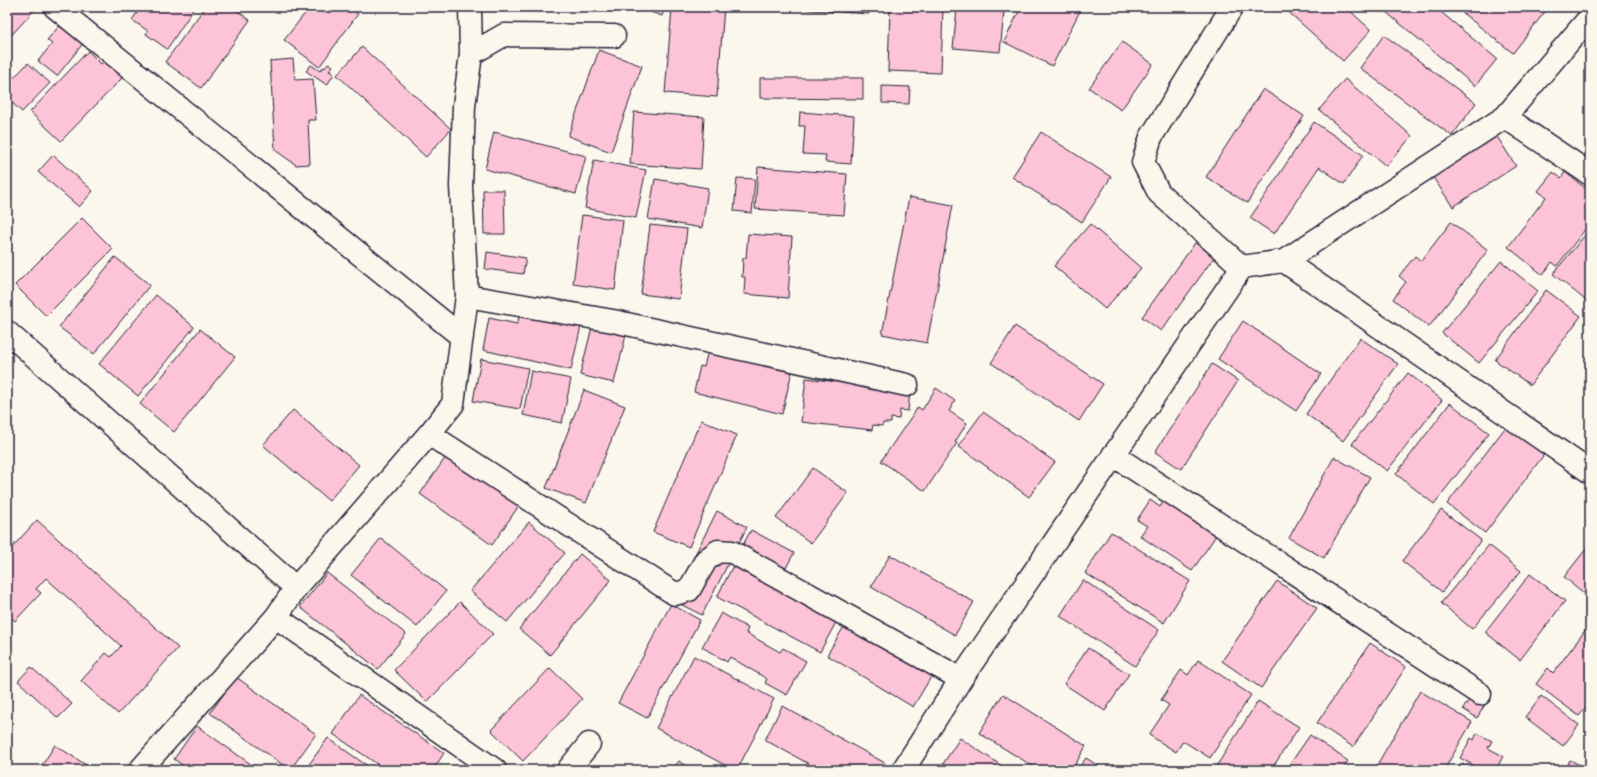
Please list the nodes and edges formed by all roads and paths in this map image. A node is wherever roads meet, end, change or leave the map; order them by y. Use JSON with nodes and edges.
{"nodes":[{"id":1,"x":55,"y":7,"type":"edge"},
{"id":2,"x":470,"y":7,"type":"edge"},
{"id":3,"x":1232,"y":7,"type":"edge"},
{"id":4,"x":1590,"y":17,"type":"edge"},
{"id":5,"x":614,"y":36,"type":"dead end"},
{"id":6,"x":471,"y":54,"type":"junction"},
{"id":7,"x":1506,"y":118,"type":"junction"},
{"id":8,"x":1590,"y":174,"type":"edge"},
{"id":9,"x":1284,"y":261,"type":"junction"},
{"id":10,"x":1242,"y":267,"type":"junction"},
{"id":11,"x":467,"y":296,"type":"junction"},
{"id":12,"x":7,"y":332,"type":"edge"},
{"id":13,"x":462,"y":337,"type":"junction"},
{"id":14,"x":907,"y":385,"type":"dead end"},
{"id":15,"x":430,"y":434,"type":"junction"},
{"id":16,"x":1113,"y":455,"type":"junction"},
{"id":17,"x":1590,"y":472,"type":"edge"},
{"id":18,"x":296,"y":588,"type":"junction"},
{"id":19,"x":276,"y":617,"type":"junction"},
{"id":20,"x":961,"y":679,"type":"junction"},
{"id":21,"x":1480,"y":694,"type":"dead end"},
{"id":22,"x":589,"y":744,"type":"dead end"},
{"id":23,"x":140,"y":770,"type":"edge"},
{"id":24,"x":495,"y":770,"type":"edge"},
{"id":25,"x":568,"y":770,"type":"edge"},
{"id":26,"x":903,"y":770,"type":"edge"}],
"edges":[{"from":1,"to":13,"type":"street"},
{"from":2,"to":6,"type":"street"},
{"from":3,"to":10,"type":"street"},
{"from":4,"to":7,"type":"street"},
{"from":5,"to":6,"type":"street"},
{"from":6,"to":11,"type":"street"},
{"from":7,"to":8,"type":"street"},
{"from":7,"to":9,"type":"street"},
{"from":9,"to":10,"type":"street"},
{"from":9,"to":17,"type":"street"},
{"from":10,"to":16,"type":"street"},
{"from":11,"to":13,"type":"street"},
{"from":11,"to":14,"type":"street"},
{"from":12,"to":18,"type":"street"},
{"from":13,"to":15,"type":"street"},
{"from":15,"to":18,"type":"street"},
{"from":15,"to":20,"type":"street"},
{"from":16,"to":20,"type":"street"},
{"from":16,"to":21,"type":"street"},
{"from":18,"to":19,"type":"street"},
{"from":19,"to":23,"type":"street"},
{"from":19,"to":24,"type":"street"},
{"from":20,"to":26,"type":"street"},
{"from":22,"to":25,"type":"street"}]}
